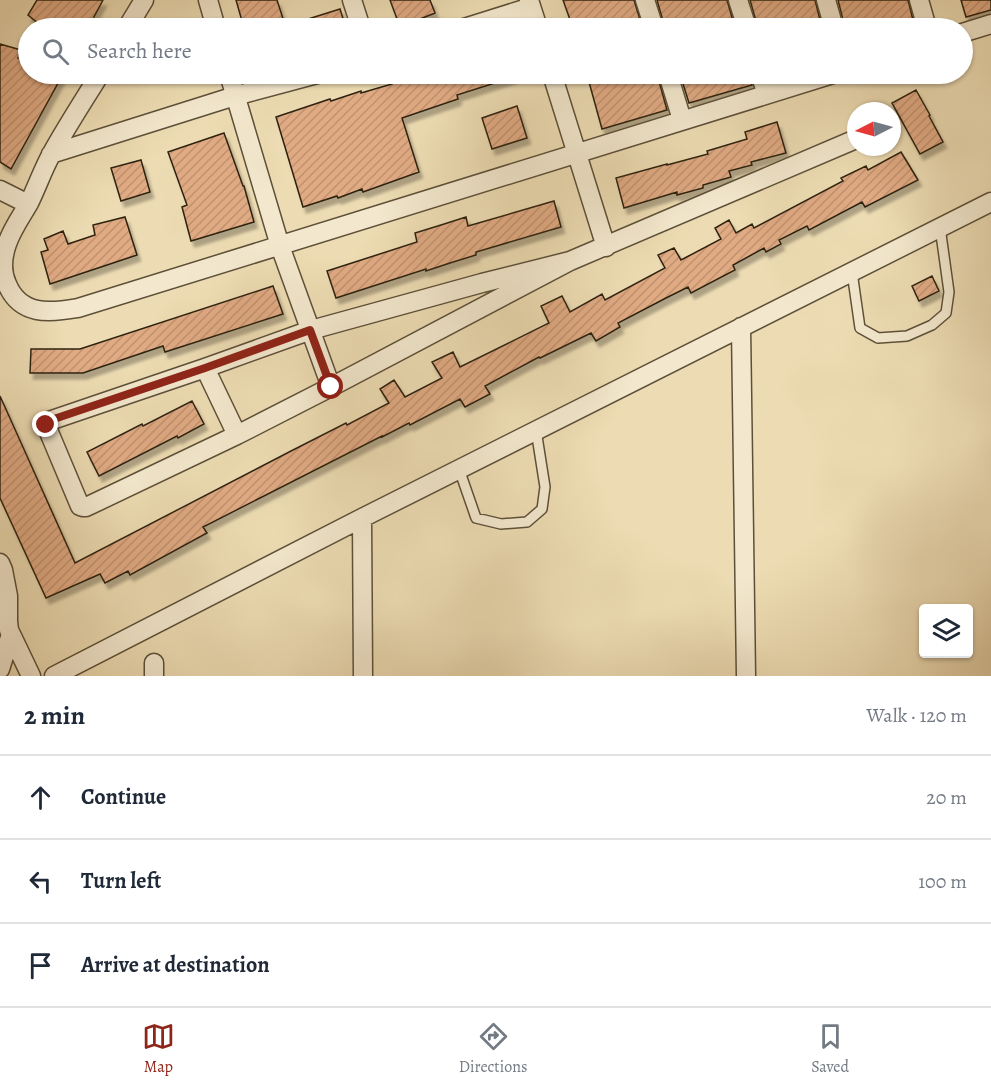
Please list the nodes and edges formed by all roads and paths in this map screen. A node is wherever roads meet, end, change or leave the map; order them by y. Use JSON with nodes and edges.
{"nodes":[{"id":1,"x":208,"y":0,"type":"edge"},
{"id":2,"x":352,"y":0,"type":"edge"},
{"id":3,"x":645,"y":0,"type":"edge"},
{"id":4,"x":738,"y":0,"type":"edge"},
{"id":5,"x":826,"y":0,"type":"edge"},
{"id":6,"x":918,"y":0,"type":"edge"},
{"id":7,"x":530,"y":3,"type":"edge"},
{"id":8,"x":213,"y":18,"type":"edge"},
{"id":9,"x":358,"y":18,"type":"edge"},
{"id":10,"x":490,"y":18,"type":"edge"},
{"id":11,"x":535,"y":18,"type":"edge"},
{"id":12,"x":651,"y":18,"type":"edge"},
{"id":13,"x":744,"y":18,"type":"edge"},
{"id":14,"x":831,"y":18,"type":"edge"},
{"id":15,"x":924,"y":18,"type":"edge"},
{"id":16,"x":991,"y":24,"type":"edge"},
{"id":17,"x":973,"y":30,"type":"edge"},
{"id":18,"x":94,"y":84,"type":"edge"},
{"id":19,"x":232,"y":84,"type":"edge"},
{"id":20,"x":280,"y":84,"type":"edge"},
{"id":21,"x":555,"y":84,"type":"edge"},
{"id":22,"x":671,"y":84,"type":"edge"},
{"id":23,"x":764,"y":84,"type":"edge"},
{"id":24,"x":800,"y":84,"type":"edge"},
{"id":25,"x":767,"y":94,"type":"junction"},
{"id":26,"x":235,"y":96,"type":"junction"},
{"id":27,"x":682,"y":120,"type":"junction"},
{"id":28,"x":847,"y":143,"type":"edge"},
{"id":29,"x":577,"y":153,"type":"junction"},
{"id":30,"x":51,"y":154,"type":"junction"},
{"id":31,"x":0,"y":190,"type":"edge"},
{"id":32,"x":991,"y":202,"type":"edge"},
{"id":33,"x":28,"y":204,"type":"junction"},
{"id":34,"x":6,"y":227,"type":"edge"},
{"id":35,"x":940,"y":228,"type":"junction"},
{"id":36,"x":280,"y":246,"type":"junction"},
{"id":37,"x":606,"y":247,"type":"junction"},
{"id":38,"x":570,"y":261,"type":"junction"},
{"id":39,"x":852,"y":272,"type":"junction"},
{"id":40,"x":741,"y":327,"type":"junction"},
{"id":41,"x":310,"y":330,"type":"junction"},
{"id":42,"x":205,"y":368,"type":"junction"},
{"id":43,"x":331,"y":387,"type":"junction"},
{"id":44,"x":536,"y":430,"type":"junction"},
{"id":45,"x":237,"y":435,"type":"junction"},
{"id":46,"x":459,"y":469,"type":"junction"},
{"id":47,"x":362,"y":518,"type":"junction"},
{"id":48,"x":0,"y":563,"type":"edge"},
{"id":49,"x":11,"y":634,"type":"junction"},
{"id":50,"x":0,"y":669,"type":"edge"},
{"id":51,"x":31,"y":676,"type":"edge"},
{"id":52,"x":54,"y":676,"type":"edge"},
{"id":53,"x":363,"y":676,"type":"edge"},
{"id":54,"x":746,"y":676,"type":"edge"}],
"edges":[{"from":1,"to":8,"type":"street"},
{"from":2,"to":9,"type":"street"},
{"from":3,"to":12,"type":"street"},
{"from":4,"to":13,"type":"street"},
{"from":5,"to":14,"type":"street"},
{"from":6,"to":15,"type":"street"},
{"from":7,"to":10,"type":"street"},
{"from":7,"to":11,"type":"street"},
{"from":16,"to":17,"type":"street"},
{"from":18,"to":30,"type":"street"},
{"from":19,"to":26,"type":"street"},
{"from":20,"to":26,"type":"street"},
{"from":21,"to":29,"type":"street"},
{"from":22,"to":27,"type":"street"},
{"from":23,"to":25,"type":"street"},
{"from":24,"to":25,"type":"street"},
{"from":25,"to":27,"type":"street"},
{"from":26,"to":30,"type":"street"},
{"from":26,"to":36,"type":"street"},
{"from":27,"to":29,"type":"street"},
{"from":28,"to":37,"type":"street"},
{"from":29,"to":36,"type":"street"},
{"from":29,"to":37,"type":"street"},
{"from":30,"to":33,"type":"street"},
{"from":31,"to":33,"type":"street"},
{"from":32,"to":35,"type":"street"},
{"from":33,"to":34,"type":"street"},
{"from":34,"to":36,"type":"street"},
{"from":35,"to":39,"type":"street"},
{"from":35,"to":39,"type":"lane"},
{"from":36,"to":41,"type":"street"},
{"from":37,"to":38,"type":"street"},
{"from":38,"to":41,"type":"street"},
{"from":38,"to":43,"type":"street"},
{"from":39,"to":40,"type":"street"},
{"from":40,"to":44,"type":"street"},
{"from":40,"to":54,"type":"street"},
{"from":41,"to":42,"type":"street"},
{"from":41,"to":43,"type":"street"},
{"from":42,"to":45,"type":"street"},
{"from":42,"to":45,"type":"street"},
{"from":43,"to":45,"type":"street"},
{"from":44,"to":46,"type":"street"},
{"from":44,"to":46,"type":"lane"},
{"from":46,"to":47,"type":"street"},
{"from":47,"to":52,"type":"street"},
{"from":47,"to":53,"type":"street"},
{"from":48,"to":49,"type":"street"},
{"from":49,"to":50,"type":"street"},
{"from":49,"to":51,"type":"street"}]}
